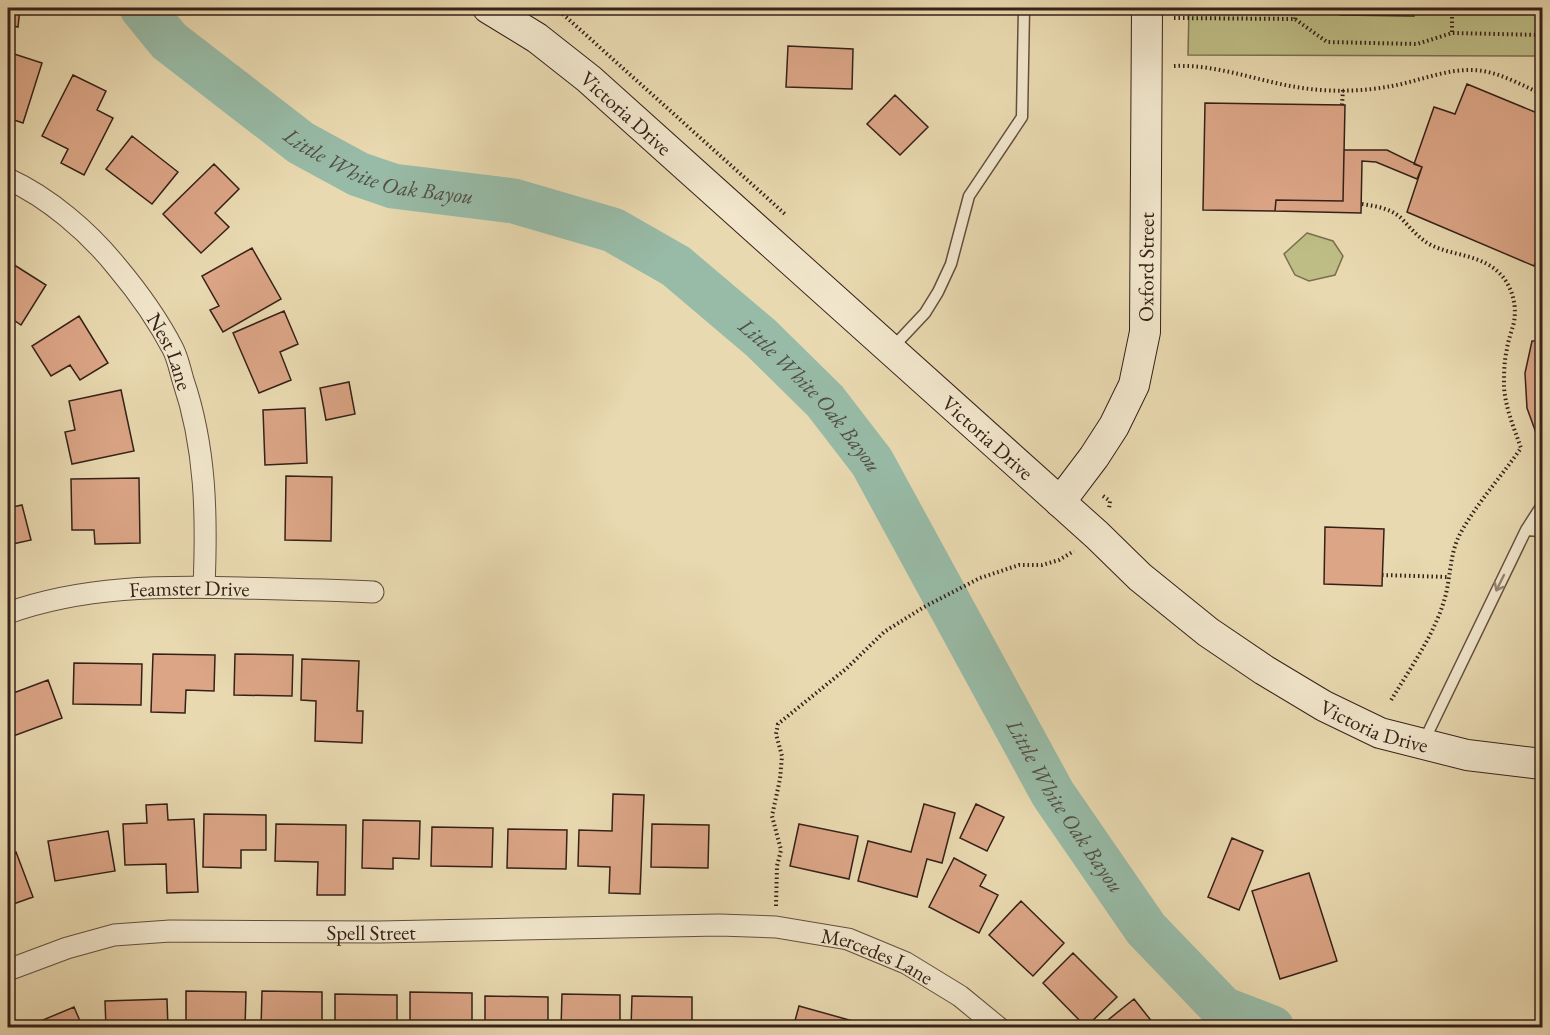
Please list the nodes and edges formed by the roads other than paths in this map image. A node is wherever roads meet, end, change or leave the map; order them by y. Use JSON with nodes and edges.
{"nodes":[{"id":1,"x":488,"y":8,"type":"edge"},
{"id":2,"x":1024,"y":8,"type":"edge"},
{"id":3,"x":1147,"y":13,"type":"edge"},
{"id":4,"x":8,"y":179,"type":"edge"},
{"id":5,"x":891,"y":349,"type":"junction"},
{"id":6,"x":1060,"y":502,"type":"junction"},
{"id":7,"x":1542,"y":505,"type":"edge"},
{"id":8,"x":1526,"y":530,"type":"junction"},
{"id":9,"x":1542,"y":531,"type":"edge"},
{"id":10,"x":204,"y":587,"type":"junction"},
{"id":11,"x":374,"y":591,"type":"dead end"},
{"id":12,"x":8,"y":613,"type":"edge"},
{"id":13,"x":1423,"y":744,"type":"junction"},
{"id":14,"x":1542,"y":764,"type":"edge"},
{"id":15,"x":741,"y":926,"type":"joint"},
{"id":16,"x":8,"y":970,"type":"edge"},
{"id":17,"x":999,"y":1028,"type":"edge"}],
"edges":[{"from":1,"to":5,"type":"street","name":"Victoria Drive"},
{"from":2,"to":5,"type":"lane"},
{"from":3,"to":6,"type":"street","name":"Oxford Street"},
{"from":4,"to":10,"type":"street","name":"Nest Lane"},
{"from":5,"to":6,"type":"street","name":"Victoria Drive"},
{"from":6,"to":13,"type":"street","name":"Victoria Drive"},
{"from":7,"to":8,"type":"lane"},
{"from":8,"to":9,"type":"lane"},
{"from":8,"to":13,"type":"lane","one_way":true},
{"from":10,"to":11,"type":"street","name":"Feamster Drive"},
{"from":10,"to":12,"type":"street","name":"Feamster Drive"},
{"from":13,"to":14,"type":"street","name":"Victoria Drive"},
{"from":15,"to":16,"type":"street","name":"Spell Street"},
{"from":15,"to":17,"type":"street","name":"Mercedes Lane"}]}
